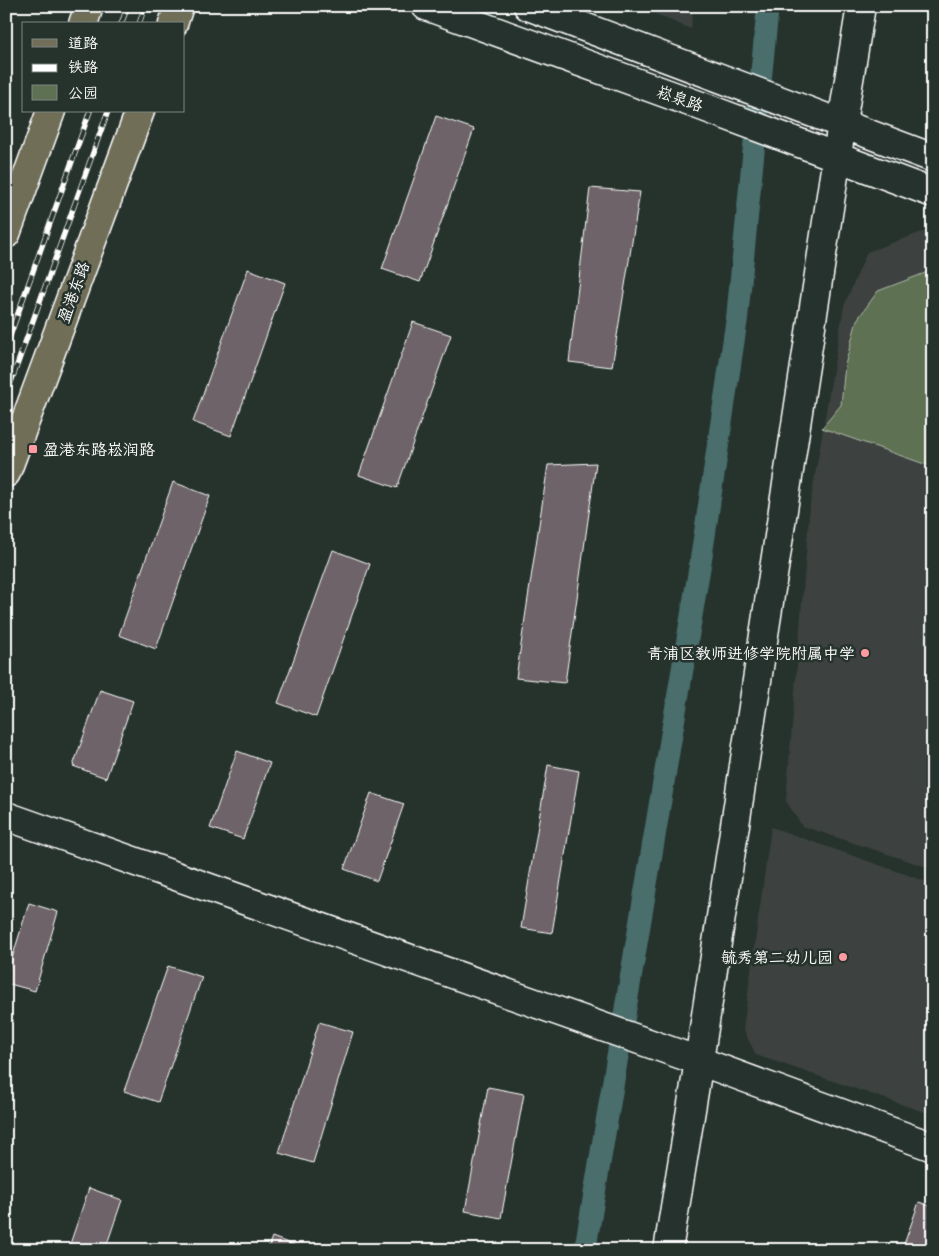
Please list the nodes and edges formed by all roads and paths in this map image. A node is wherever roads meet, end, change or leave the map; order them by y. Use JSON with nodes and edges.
{"nodes":[{"id":1,"x":90,"y":6,"type":"edge"},
{"id":2,"x":179,"y":6,"type":"edge"},
{"id":3,"x":426,"y":6,"type":"edge"},
{"id":4,"x":528,"y":6,"type":"edge"},
{"id":5,"x":862,"y":6,"type":"edge"},
{"id":6,"x":84,"y":22,"type":"edge"},
{"id":7,"x":174,"y":22,"type":"edge"},
{"id":8,"x":51,"y":112,"type":"edge"},
{"id":9,"x":140,"y":112,"type":"edge"},
{"id":10,"x":842,"y":123,"type":"junction"},
{"id":11,"x":837,"y":158,"type":"junction"},
{"id":12,"x":933,"y":158,"type":"edge"},
{"id":13,"x":933,"y":193,"type":"edge"},
{"id":14,"x":6,"y":234,"type":"edge"},
{"id":15,"x":6,"y":472,"type":"edge"},
{"id":16,"x":6,"y":816,"type":"edge"},
{"id":17,"x":699,"y":1061,"type":"junction"},
{"id":18,"x":933,"y":1147,"type":"edge"},
{"id":19,"x":668,"y":1250,"type":"edge"}],
"edges":[{"from":1,"to":6,"type":"main road"},
{"from":2,"to":7,"type":"main road"},
{"from":3,"to":11,"type":"street","name":"崧泉路"},
{"from":4,"to":10,"type":"street","name":"崧泉路"},
{"from":5,"to":10,"type":"street"},
{"from":8,"to":14,"type":"main road"},
{"from":9,"to":15,"type":"main road","name":"盈港东路"},
{"from":10,"to":11,"type":"street"},
{"from":10,"to":12,"type":"street","name":"崧泉路"},
{"from":11,"to":13,"type":"street","name":"崧泉路"},
{"from":11,"to":17,"type":"street"},
{"from":16,"to":17,"type":"street"},
{"from":17,"to":18,"type":"street"},
{"from":17,"to":19,"type":"street"}]}
